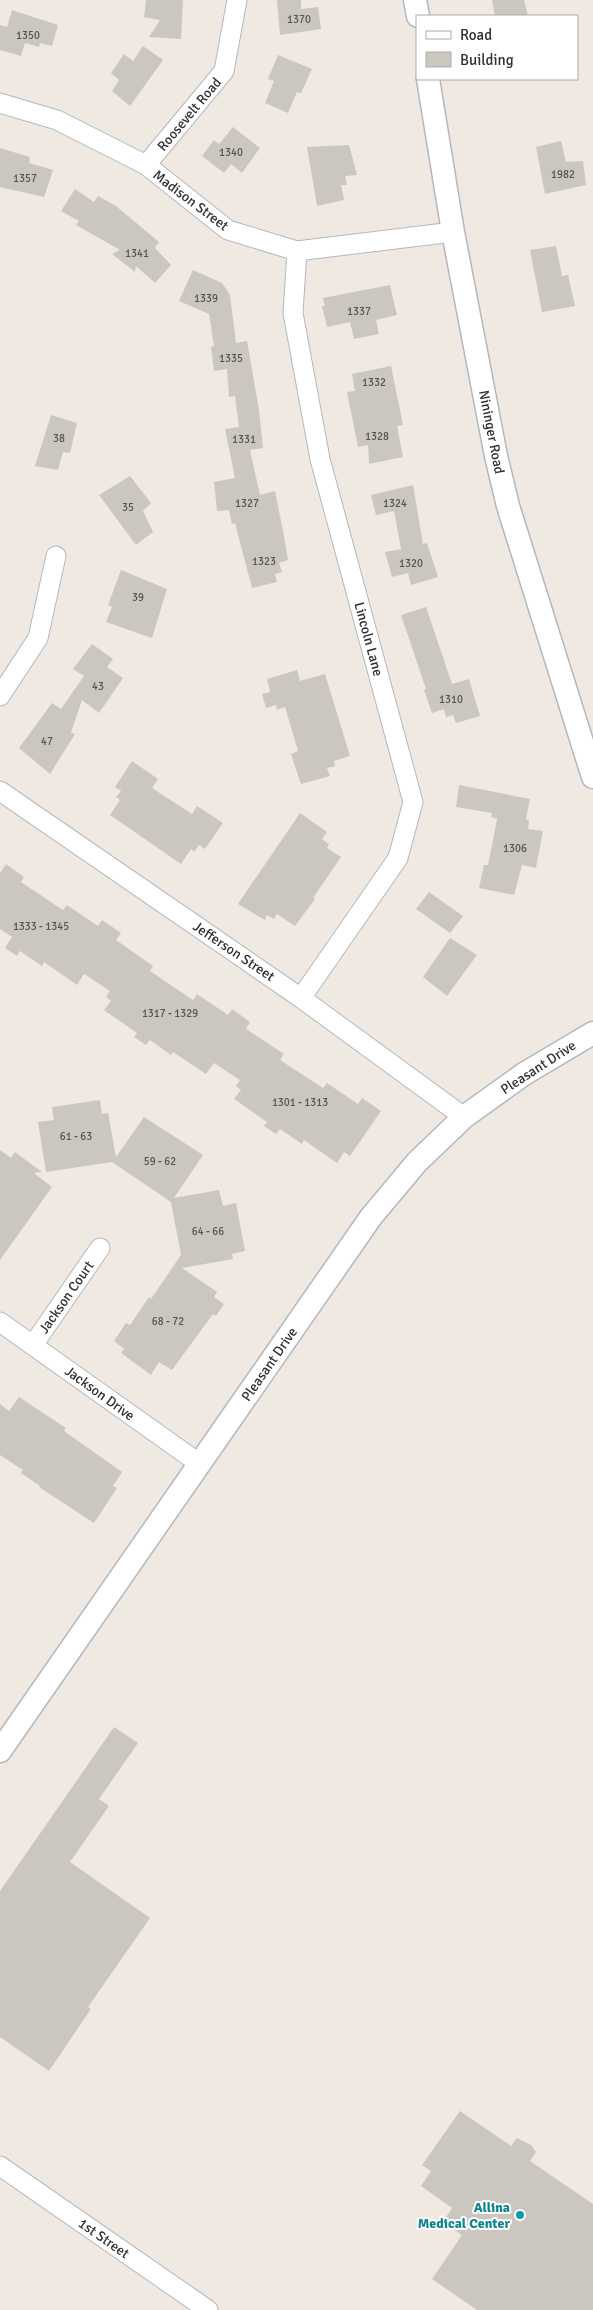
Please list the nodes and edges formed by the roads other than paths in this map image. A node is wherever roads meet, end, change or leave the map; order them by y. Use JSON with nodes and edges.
{"nodes":[{"id":1,"x":237,"y":0,"type":"edge"},
{"id":2,"x":415,"y":0,"type":"edge"},
{"id":3,"x":418,"y":15,"type":"edge"},
{"id":4,"x":428,"y":80,"type":"edge"},
{"id":5,"x":0,"y":103,"type":"edge"},
{"id":6,"x":146,"y":166,"type":"junction"},
{"id":7,"x":453,"y":232,"type":"junction"},
{"id":8,"x":297,"y":251,"type":"junction"},
{"id":9,"x":56,"y":556,"type":"dead end"},
{"id":10,"x":0,"y":696,"type":"edge"},
{"id":11,"x":593,"y":777,"type":"edge"},
{"id":12,"x":0,"y":790,"type":"edge"},
{"id":13,"x":301,"y":998,"type":"junction"},
{"id":14,"x":593,"y":1033,"type":"edge"},
{"id":15,"x":464,"y":1117,"type":"junction"},
{"id":16,"x":100,"y":1248,"type":"dead end"},
{"id":17,"x":0,"y":1322,"type":"edge"},
{"id":18,"x":33,"y":1345,"type":"junction"},
{"id":19,"x":200,"y":1464,"type":"junction"},
{"id":20,"x":0,"y":1751,"type":"edge"},
{"id":21,"x":0,"y":2166,"type":"edge"},
{"id":22,"x":208,"y":2310,"type":"edge"}],
"edges":[{"from":1,"to":6,"type":"street","name":"Roosevelt Road"},
{"from":2,"to":3,"type":"street"},
{"from":4,"to":7,"type":"street","name":"Nininger Road"},
{"from":5,"to":6,"type":"street","name":"Madison Street"},
{"from":6,"to":8,"type":"street","name":"Madison Street"},
{"from":7,"to":8,"type":"street","name":"Madison Street"},
{"from":7,"to":11,"type":"street","name":"Nininger Road"},
{"from":8,"to":13,"type":"street","name":"Lincoln Lane"},
{"from":9,"to":10,"type":"street"},
{"from":12,"to":13,"type":"street","name":"Jefferson Street"},
{"from":13,"to":15,"type":"street","name":"Jefferson Street"},
{"from":14,"to":15,"type":"street","name":"Pleasant Drive"},
{"from":15,"to":19,"type":"street","name":"Pleasant Drive"},
{"from":16,"to":18,"type":"street","name":"Jackson Court"},
{"from":17,"to":18,"type":"street","name":"Jackson Drive"},
{"from":18,"to":19,"type":"street","name":"Jackson Drive"},
{"from":19,"to":20,"type":"street","name":"Pleasant Drive"},
{"from":21,"to":22,"type":"street","name":"1st Street"}]}
